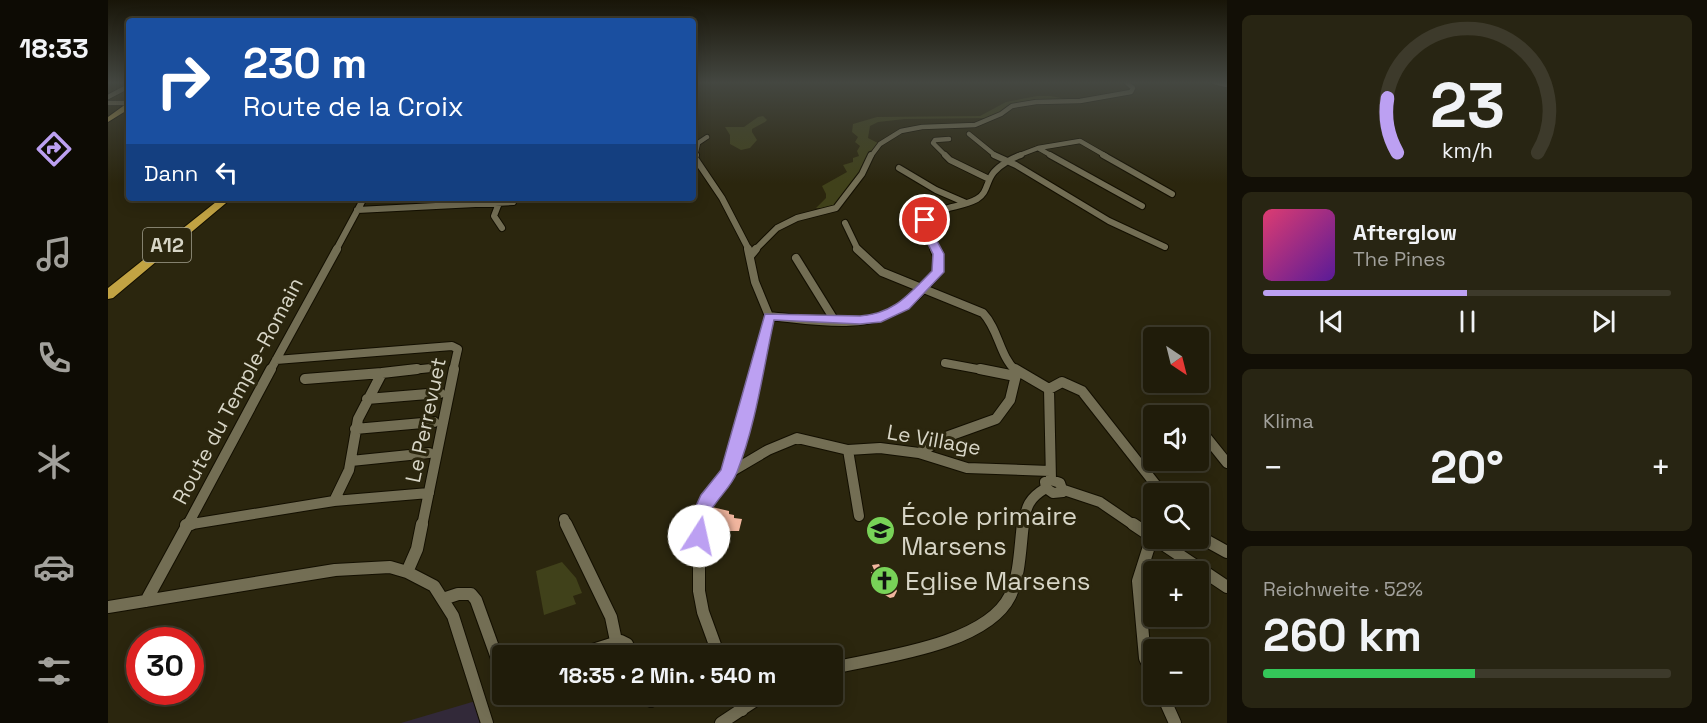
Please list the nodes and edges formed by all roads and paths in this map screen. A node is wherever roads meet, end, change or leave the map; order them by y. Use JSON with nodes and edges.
{"nodes":[{"id":1,"x":997,"y":116,"type":"edge"},
{"id":2,"x":969,"y":134,"type":"dead end"},
{"id":3,"x":707,"y":137,"type":"dead end"},
{"id":4,"x":949,"y":140,"type":"dead end"},
{"id":5,"x":1038,"y":148,"type":"junction"},
{"id":6,"x":696,"y":153,"type":"edge"},
{"id":7,"x":696,"y":159,"type":"edge"},
{"id":8,"x":1006,"y":161,"type":"junction"},
{"id":9,"x":899,"y":168,"type":"dead end"},
{"id":10,"x":990,"y":179,"type":"junction"},
{"id":11,"x":1172,"y":194,"type":"dead end"},
{"id":12,"x":215,"y":201,"type":"edge"},
{"id":13,"x":223,"y":201,"type":"edge"},
{"id":14,"x":362,"y":201,"type":"edge"},
{"id":15,"x":513,"y":202,"type":"dead end"},
{"id":16,"x":499,"y":203,"type":"junction"},
{"id":17,"x":966,"y":203,"type":"junction"},
{"id":18,"x":1142,"y":206,"type":"dead end"},
{"id":19,"x":357,"y":210,"type":"junction"},
{"id":20,"x":845,"y":223,"type":"dead end"},
{"id":21,"x":502,"y":228,"type":"dead end"},
{"id":22,"x":1165,"y":247,"type":"dead end"},
{"id":23,"x":751,"y":255,"type":"junction"},
{"id":24,"x":796,"y":258,"type":"dead end"},
{"id":25,"x":108,"y":286,"type":"edge"},
{"id":26,"x":923,"y":288,"type":"junction"},
{"id":27,"x":108,"y":295,"type":"edge"},
{"id":28,"x":769,"y":316,"type":"junction"},
{"id":29,"x":835,"y":321,"type":"junction"},
{"id":30,"x":276,"y":360,"type":"junction"},
{"id":31,"x":945,"y":363,"type":"dead end"},
{"id":32,"x":431,"y":368,"type":"dead end"},
{"id":33,"x":382,"y":372,"type":"junction"},
{"id":34,"x":1016,"y":374,"type":"junction"},
{"id":35,"x":305,"y":380,"type":"dead end"},
{"id":36,"x":1050,"y":389,"type":"junction"},
{"id":37,"x":440,"y":393,"type":"dead end"},
{"id":38,"x":367,"y":399,"type":"junction"},
{"id":39,"x":434,"y":423,"type":"dead end"},
{"id":40,"x":355,"y":429,"type":"junction"},
{"id":41,"x":1209,"y":439,"type":"edge"},
{"id":42,"x":848,"y":450,"type":"junction"},
{"id":43,"x":429,"y":453,"type":"dead end"},
{"id":44,"x":919,"y":453,"type":"junction"},
{"id":45,"x":351,"y":460,"type":"junction"},
{"id":46,"x":1227,"y":463,"type":"edge"},
{"id":47,"x":729,"y":473,"type":"junction"},
{"id":48,"x":1049,"y":480,"type":"junction"},
{"id":49,"x":1154,"y":483,"type":"edge"},
{"id":50,"x":429,"y":493,"type":"junction"},
{"id":51,"x":334,"y":501,"type":"junction"},
{"id":52,"x":859,"y":516,"type":"dead end"},
{"id":53,"x":564,"y":519,"type":"dead end"},
{"id":54,"x":186,"y":525,"type":"junction"},
{"id":55,"x":1143,"y":531,"type":"edge"},
{"id":56,"x":1209,"y":542,"type":"edge"},
{"id":57,"x":1148,"y":549,"type":"edge"},
{"id":58,"x":1170,"y":549,"type":"edge"},
{"id":59,"x":1227,"y":552,"type":"edge"},
{"id":60,"x":407,"y":572,"type":"junction"},
{"id":61,"x":1227,"y":587,"type":"edge"},
{"id":62,"x":443,"y":599,"type":"junction"},
{"id":63,"x":146,"y":601,"type":"junction"},
{"id":64,"x":108,"y":607,"type":"edge"},
{"id":65,"x":1143,"y":639,"type":"edge"},
{"id":66,"x":616,"y":641,"type":"junction"},
{"id":67,"x":492,"y":645,"type":"edge"},
{"id":68,"x":605,"y":645,"type":"edge"},
{"id":69,"x":627,"y":645,"type":"edge"},
{"id":70,"x":715,"y":645,"type":"edge"},
{"id":71,"x":843,"y":665,"type":"edge"},
{"id":72,"x":740,"y":705,"type":"edge"},
{"id":73,"x":749,"y":705,"type":"edge"},
{"id":74,"x":1167,"y":705,"type":"edge"},
{"id":75,"x":742,"y":710,"type":"junction"},
{"id":76,"x":488,"y":723,"type":"edge"},
{"id":77,"x":721,"y":723,"type":"edge"},
{"id":78,"x":1175,"y":723,"type":"edge"}],
"edges":[{"from":1,"to":23,"type":"street"},
{"from":2,"to":8,"type":"street"},
{"from":3,"to":6,"type":"street"},
{"from":4,"to":10,"type":"street"},
{"from":5,"to":8,"type":"street"},
{"from":5,"to":11,"type":"street"},
{"from":5,"to":18,"type":"street"},
{"from":7,"to":23,"type":"street"},
{"from":8,"to":10,"type":"street"},
{"from":8,"to":22,"type":"street"},
{"from":9,"to":17,"type":"street"},
{"from":10,"to":17,"type":"street"},
{"from":12,"to":25,"type":"highway","number":"A12"},
{"from":13,"to":27,"type":"highway","number":"A12"},
{"from":14,"to":19,"type":"street","name":"Route du Temple-Romain"},
{"from":15,"to":16,"type":"street"},
{"from":16,"to":19,"type":"street"},
{"from":16,"to":21,"type":"street"},
{"from":17,"to":26,"type":"street"},
{"from":19,"to":30,"type":"street","name":"Route du Temple-Romain"},
{"from":20,"to":26,"type":"street"},
{"from":23,"to":28,"type":"street"},
{"from":24,"to":29,"type":"street"},
{"from":26,"to":29,"type":"street"},
{"from":26,"to":34,"type":"street"},
{"from":28,"to":29,"type":"street"},
{"from":28,"to":47,"type":"street"},
{"from":30,"to":50,"type":"street","name":"Le Perrevuet"},
{"from":30,"to":54,"type":"street","name":"Route du Temple-Romain"},
{"from":31,"to":34,"type":"street"},
{"from":32,"to":33,"type":"street"},
{"from":33,"to":35,"type":"street"},
{"from":33,"to":38,"type":"street"},
{"from":34,"to":36,"type":"street"},
{"from":34,"to":44,"type":"street"},
{"from":36,"to":48,"type":"street"},
{"from":36,"to":49,"type":"street"},
{"from":37,"to":38,"type":"street"},
{"from":38,"to":40,"type":"street"},
{"from":39,"to":40,"type":"street"},
{"from":40,"to":45,"type":"street"},
{"from":41,"to":46,"type":"street"},
{"from":42,"to":44,"type":"street","name":"Le Village"},
{"from":42,"to":47,"type":"street","name":"Le Village"},
{"from":42,"to":52,"type":"street"},
{"from":43,"to":45,"type":"street"},
{"from":44,"to":48,"type":"street","name":"Le Village"},
{"from":45,"to":51,"type":"street"},
{"from":47,"to":70,"type":"street"},
{"from":48,"to":55,"type":"street"},
{"from":48,"to":71,"type":"street"},
{"from":50,"to":51,"type":"street"},
{"from":50,"to":60,"type":"street","name":"Le Perrevuet"},
{"from":51,"to":54,"type":"street"},
{"from":53,"to":66,"type":"street"},
{"from":54,"to":63,"type":"street","name":"Route du Temple-Romain"},
{"from":56,"to":59,"type":"street"},
{"from":57,"to":65,"type":"street"},
{"from":58,"to":61,"type":"street"},
{"from":60,"to":62,"type":"street"},
{"from":60,"to":63,"type":"street"},
{"from":62,"to":67,"type":"street"},
{"from":62,"to":76,"type":"street"},
{"from":63,"to":64,"type":"street"},
{"from":66,"to":68,"type":"street"},
{"from":66,"to":69,"type":"street"},
{"from":72,"to":75,"type":"street"},
{"from":73,"to":75,"type":"street"},
{"from":74,"to":78,"type":"street"},
{"from":75,"to":77,"type":"street"}]}
